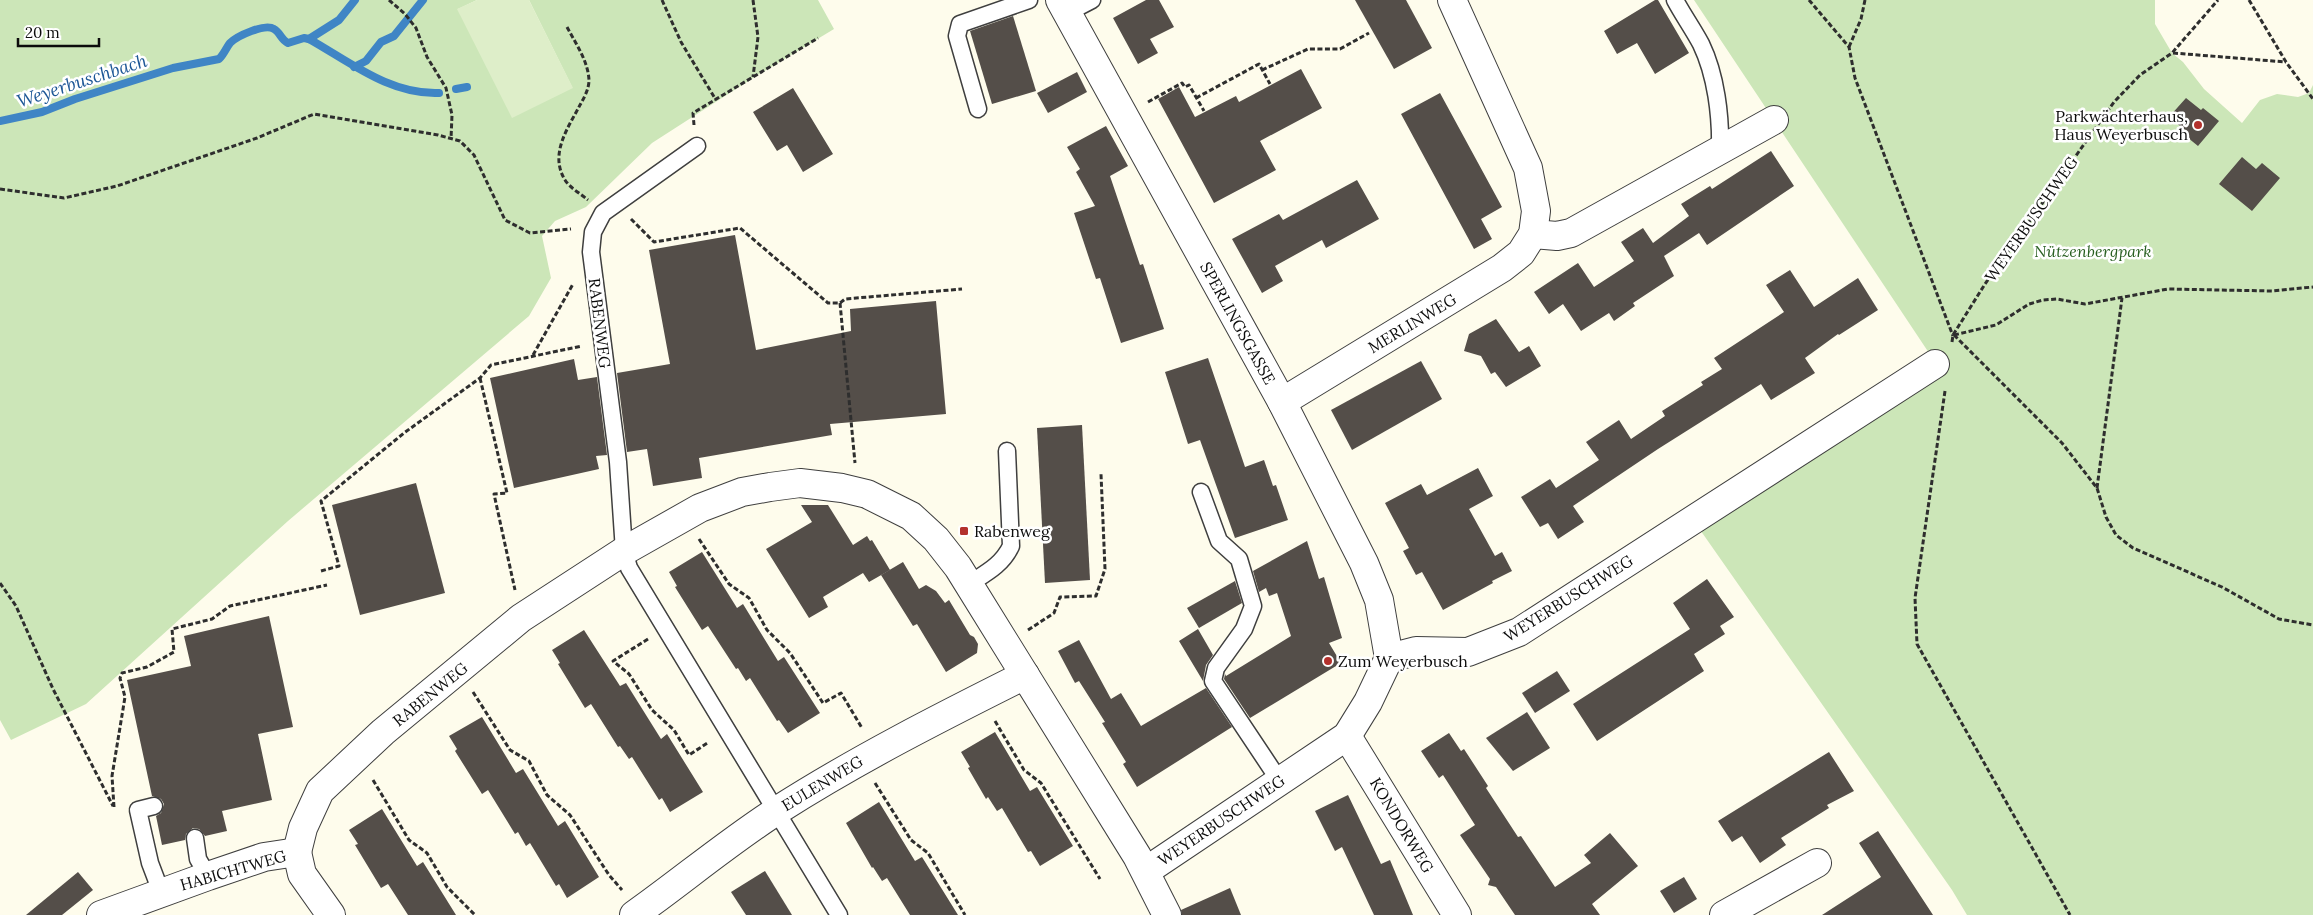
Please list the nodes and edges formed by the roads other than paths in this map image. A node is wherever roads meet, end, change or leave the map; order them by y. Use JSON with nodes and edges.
{"nodes":[{"id":1,"x":1029,"y":0,"type":"edge"},
{"id":2,"x":1092,"y":0,"type":"edge"},
{"id":3,"x":1452,"y":0,"type":"edge"},
{"id":4,"x":1675,"y":0,"type":"edge"},
{"id":5,"x":1064,"y":7,"type":"edge"},
{"id":6,"x":978,"y":108,"type":"dead end"},
{"id":7,"x":1774,"y":120,"type":"dead end"},
{"id":8,"x":698,"y":146,"type":"road end"},
{"id":9,"x":1720,"y":151,"type":"junction"},
{"id":10,"x":1533,"y":234,"type":"junction"},
{"id":11,"x":1945,"y":364,"type":"road end"},
{"id":12,"x":1282,"y":402,"type":"junction"},
{"id":13,"x":1007,"y":451,"type":"dead end"},
{"id":14,"x":1201,"y":492,"type":"dead end"},
{"id":15,"x":624,"y":551,"type":"junction"},
{"id":16,"x":969,"y":584,"type":"junction"},
{"id":17,"x":1389,"y":658,"type":"junction"},
{"id":18,"x":1025,"y":675,"type":"junction"},
{"id":19,"x":1347,"y":736,"type":"junction"},
{"id":20,"x":1279,"y":780,"type":"junction"},
{"id":21,"x":154,"y":806,"type":"dead end"},
{"id":22,"x":776,"y":811,"type":"junction"},
{"id":23,"x":195,"y":838,"type":"dead end"},
{"id":24,"x":297,"y":852,"type":"junction"},
{"id":25,"x":1817,"y":863,"type":"dead end"},
{"id":26,"x":1146,"y":871,"type":"junction"},
{"id":27,"x":208,"y":876,"type":"junction"},
{"id":28,"x":161,"y":892,"type":"junction"},
{"id":29,"x":637,"y":913,"type":"edge"},
{"id":30,"x":1163,"y":914,"type":"edge"},
{"id":31,"x":101,"y":915,"type":"edge"},
{"id":32,"x":331,"y":915,"type":"edge"},
{"id":33,"x":839,"y":915,"type":"edge"},
{"id":34,"x":1457,"y":915,"type":"edge"},
{"id":35,"x":1724,"y":915,"type":"edge"}],
"edges":[{"from":1,"to":6,"type":"lane"},
{"from":2,"to":5,"type":"lane"},
{"from":3,"to":10,"type":"street","name":"MERLINWEG"},
{"from":4,"to":9,"type":"lane"},
{"from":5,"to":12,"type":"street","name":"SPERLINGSGASSE"},
{"from":7,"to":9,"type":"street"},
{"from":8,"to":15,"type":"lane","name":"RABENWEG"},
{"from":9,"to":10,"type":"street"},
{"from":10,"to":12,"type":"street","name":"MERLINWEG"},
{"from":11,"to":17,"type":"street","name":"WEYERBUSCHWEG"},
{"from":12,"to":17,"type":"street","name":"SPERLINGSGASSE"},
{"from":13,"to":16,"type":"lane"},
{"from":14,"to":20,"type":"lane"},
{"from":15,"to":16,"type":"street","name":"RABENWEG"},
{"from":15,"to":22,"type":"lane"},
{"from":15,"to":24,"type":"street","name":"RABENWEG"},
{"from":16,"to":18,"type":"street","name":"RABENWEG"},
{"from":17,"to":19,"type":"street","name":"WEYERBUSCHWEG"},
{"from":18,"to":22,"type":"street","name":"EULENWEG"},
{"from":18,"to":26,"type":"street","name":"RABENWEG"},
{"from":19,"to":20,"type":"street","name":"WEYERBUSCHWEG"},
{"from":19,"to":34,"type":"street","name":"KONDORWEG"},
{"from":20,"to":26,"type":"street","name":"WEYERBUSCHWEG"},
{"from":21,"to":28,"type":"lane"},
{"from":22,"to":29,"type":"street","name":"EULENWEG"},
{"from":22,"to":33,"type":"lane"},
{"from":23,"to":27,"type":"lane"},
{"from":24,"to":27,"type":"street","name":"HABICHTWEG"},
{"from":24,"to":32,"type":"street","name":"HABICHTWEG"},
{"from":25,"to":35,"type":"street"},
{"from":26,"to":30,"type":"street","name":"RABENWEG"},
{"from":27,"to":28,"type":"street","name":"HABICHTWEG"},
{"from":28,"to":31,"type":"street","name":"HABICHTWEG"}]}
